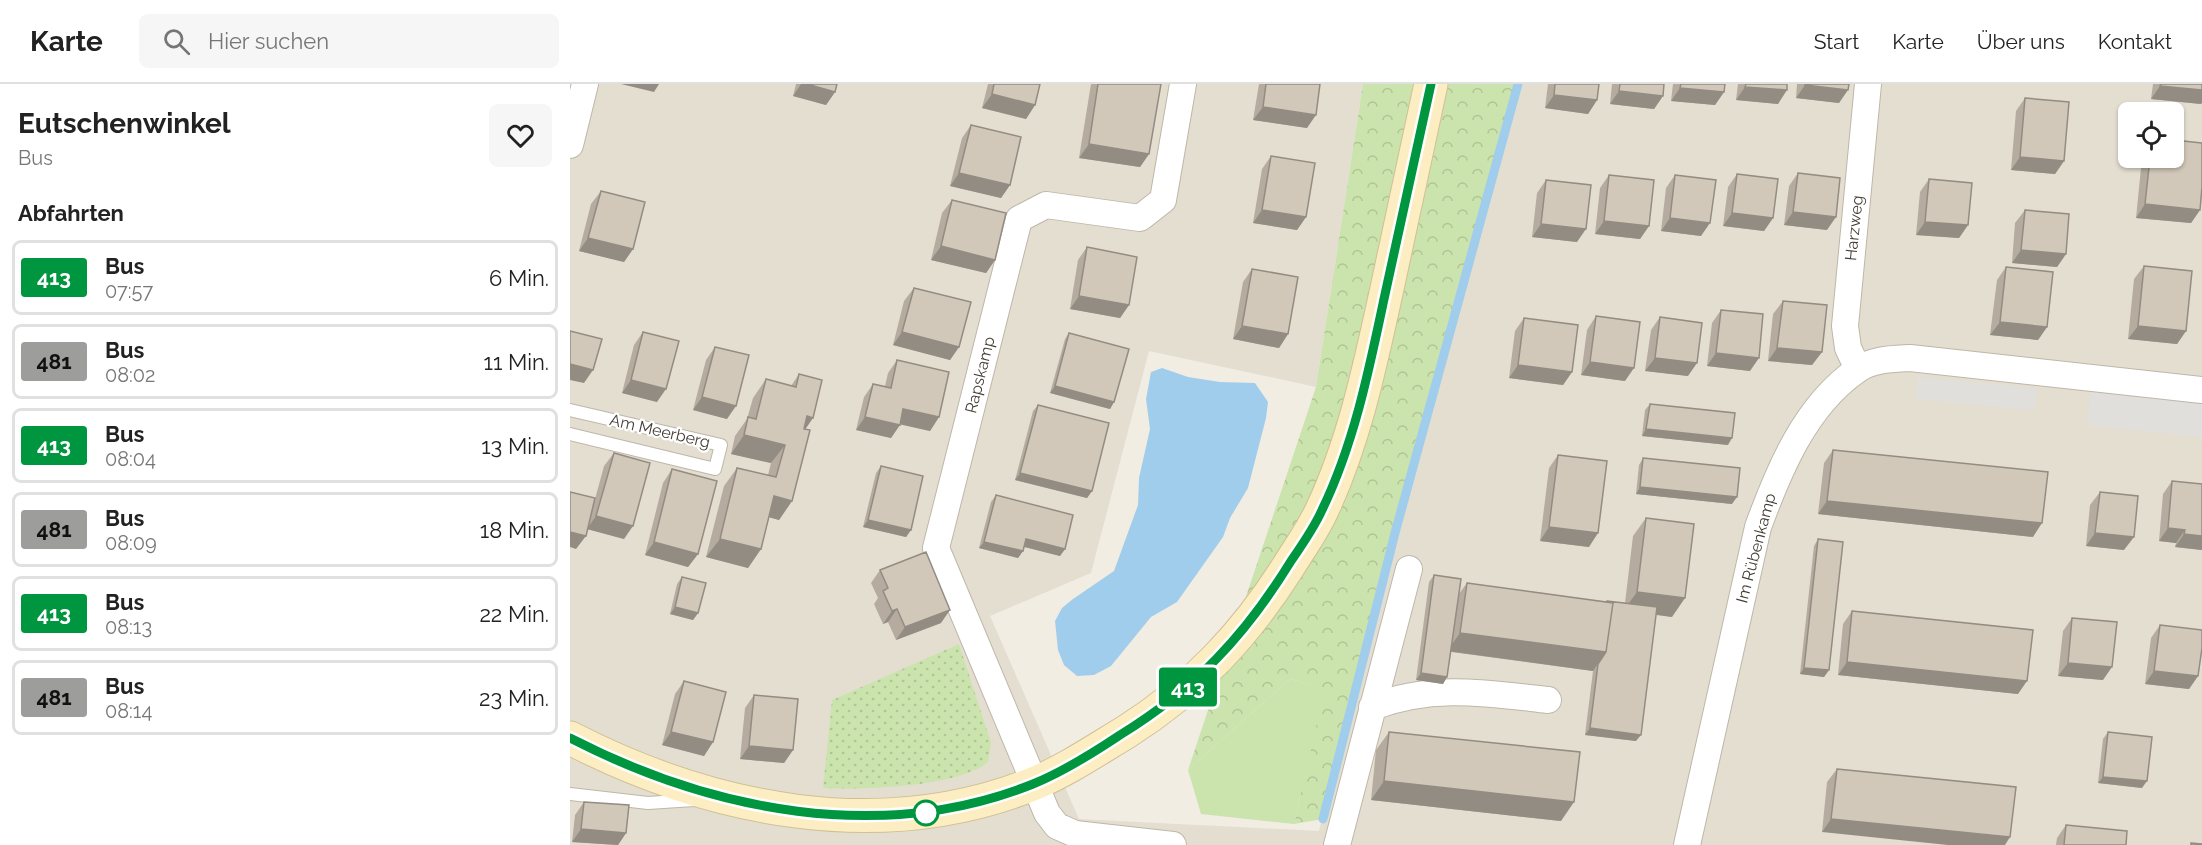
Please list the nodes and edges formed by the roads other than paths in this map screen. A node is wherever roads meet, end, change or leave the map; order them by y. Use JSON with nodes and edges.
{"nodes":[{"id":1,"x":585,"y":84,"type":"edge"},
{"id":2,"x":1183,"y":84,"type":"edge"},
{"id":3,"x":1431,"y":84,"type":"edge"},
{"id":4,"x":1868,"y":84,"type":"edge"},
{"id":5,"x":570,"y":145,"type":"edge"},
{"id":6,"x":1858,"y":369,"type":"junction"},
{"id":7,"x":2202,"y":390,"type":"edge"},
{"id":8,"x":570,"y":410,"type":"edge"},
{"id":9,"x":570,"y":434,"type":"edge"},
{"id":10,"x":1409,"y":570,"type":"dead end"},
{"id":11,"x":1548,"y":700,"type":"dead end"},
{"id":12,"x":1372,"y":707,"type":"junction"},
{"id":13,"x":573,"y":742,"type":"edge"},
{"id":14,"x":1035,"y":784,"type":"junction"},
{"id":15,"x":570,"y":794,"type":"edge"},
{"id":16,"x":722,"y":798,"type":"junction"},
{"id":17,"x":1173,"y":845,"type":"edge"},
{"id":18,"x":1337,"y":845,"type":"edge"},
{"id":19,"x":1687,"y":845,"type":"edge"}],
"edges":[{"from":1,"to":5,"type":"street"},
{"from":2,"to":14,"type":"street","name":"Rapskamp"},
{"from":3,"to":14,"type":"street"},
{"from":4,"to":6,"type":"street","name":"Harzweg"},
{"from":6,"to":7,"type":"street","name":"Im Rübenkamp"},
{"from":6,"to":19,"type":"street","name":"Im Rübenkamp"},
{"from":8,"to":9,"type":"lane","name":"Am Meerberg"},
{"from":10,"to":12,"type":"street"},
{"from":11,"to":12,"type":"street"},
{"from":12,"to":18,"type":"street"},
{"from":13,"to":16,"type":"street"},
{"from":14,"to":16,"type":"street"},
{"from":14,"to":17,"type":"street","name":"Rapskamp"},
{"from":15,"to":16,"type":"lane"}]}
